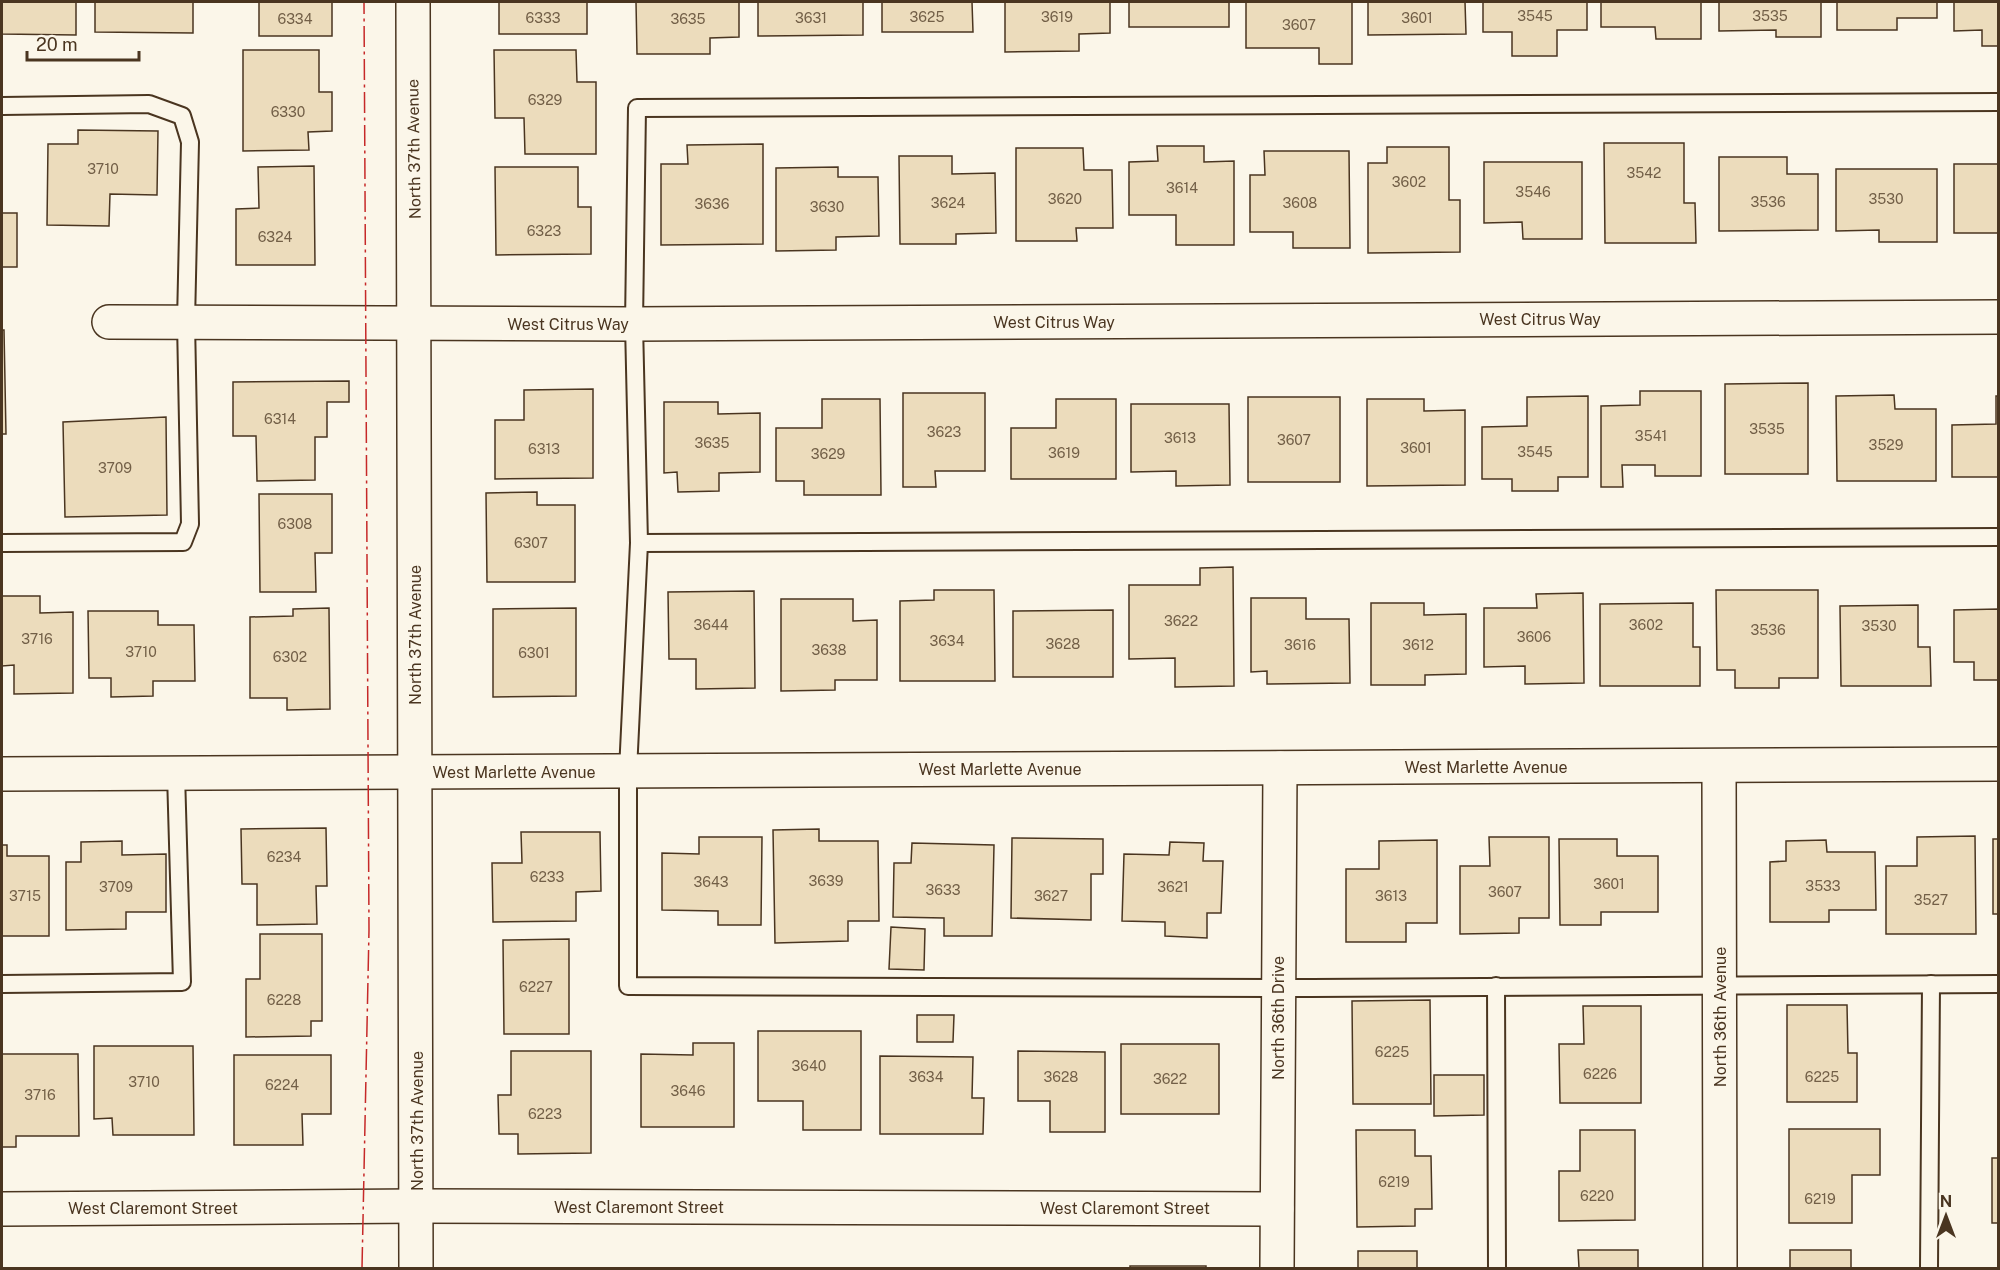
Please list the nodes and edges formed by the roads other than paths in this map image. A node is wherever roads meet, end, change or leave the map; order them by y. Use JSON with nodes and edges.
{"nodes":[{"id":1,"x":412,"y":2,"type":"edge"},
{"id":2,"x":1998,"y":102,"type":"edge"},
{"id":3,"x":2,"y":106,"type":"edge"},
{"id":4,"x":1998,"y":317,"type":"edge"},
{"id":5,"x":110,"y":322,"type":"dead end"},
{"id":6,"x":186,"y":322,"type":"junction"},
{"id":7,"x":415,"y":323,"type":"junction"},
{"id":8,"x":634,"y":324,"type":"junction"},
{"id":9,"x":1998,"y":537,"type":"edge"},
{"id":10,"x":2,"y":543,"type":"edge"},
{"id":11,"x":639,"y":543,"type":"junction"},
{"id":12,"x":1998,"y":764,"type":"edge"},
{"id":13,"x":1719,"y":766,"type":"junction"},
{"id":14,"x":1280,"y":768,"type":"junction"},
{"id":15,"x":628,"y":771,"type":"junction"},
{"id":16,"x":415,"y":773,"type":"junction"},
{"id":17,"x":2,"y":774,"type":"edge"},
{"id":18,"x":176,"y":774,"type":"junction"},
{"id":19,"x":2,"y":984,"type":"edge"},
{"id":20,"x":1931,"y":984,"type":"junction"},
{"id":21,"x":1998,"y":984,"type":"edge"},
{"id":22,"x":1496,"y":986,"type":"junction"},
{"id":23,"x":1720,"y":986,"type":"junction"},
{"id":24,"x":1279,"y":988,"type":"junction"},
{"id":25,"x":417,"y":1206,"type":"junction"},
{"id":26,"x":2,"y":1209,"type":"edge"},
{"id":27,"x":1276,"y":1209,"type":"junction"},
{"id":28,"x":416,"y":1269,"type":"edge"},
{"id":29,"x":1277,"y":1269,"type":"edge"},
{"id":30,"x":1497,"y":1269,"type":"edge"},
{"id":31,"x":1720,"y":1269,"type":"edge"},
{"id":32,"x":1929,"y":1269,"type":"edge"}],
"edges":[{"from":1,"to":7,"type":"street","name":"North 37th Avenue"},
{"from":2,"to":8,"type":"lane"},
{"from":3,"to":6,"type":"lane"},
{"from":4,"to":8,"type":"street","name":"West Citrus Way"},
{"from":5,"to":6,"type":"street","name":"West Citrus Way"},
{"from":6,"to":7,"type":"street","name":"West Citrus Way"},
{"from":6,"to":10,"type":"lane"},
{"from":7,"to":8,"type":"street","name":"West Citrus Way"},
{"from":7,"to":16,"type":"street","name":"North 37th Avenue"},
{"from":8,"to":11,"type":"lane"},
{"from":9,"to":11,"type":"lane"},
{"from":11,"to":15,"type":"lane"},
{"from":12,"to":13,"type":"street","name":"West Marlette Avenue"},
{"from":13,"to":14,"type":"street","name":"West Marlette Avenue"},
{"from":13,"to":23,"type":"street","name":"North 36th Avenue"},
{"from":14,"to":15,"type":"street","name":"West Marlette Avenue"},
{"from":14,"to":24,"type":"street","name":"North 36th Drive"},
{"from":15,"to":16,"type":"street","name":"West Marlette Avenue"},
{"from":15,"to":24,"type":"lane"},
{"from":16,"to":18,"type":"street","name":"West Marlette Avenue"},
{"from":16,"to":25,"type":"street","name":"North 37th Avenue"},
{"from":17,"to":18,"type":"street","name":"West Marlette Avenue"},
{"from":18,"to":19,"type":"lane"},
{"from":20,"to":21,"type":"lane"},
{"from":20,"to":23,"type":"lane"},
{"from":20,"to":32,"type":"lane"},
{"from":22,"to":23,"type":"lane"},
{"from":22,"to":24,"type":"lane"},
{"from":22,"to":30,"type":"lane"},
{"from":23,"to":31,"type":"street","name":"North 36th Avenue"},
{"from":24,"to":27,"type":"street","name":"North 36th Drive"},
{"from":25,"to":26,"type":"street","name":"West Claremont Street"},
{"from":25,"to":27,"type":"street","name":"West Claremont Street"},
{"from":25,"to":28,"type":"street","name":"North 37th Avenue"},
{"from":27,"to":29,"type":"street","name":"North 36th Drive"}]}
